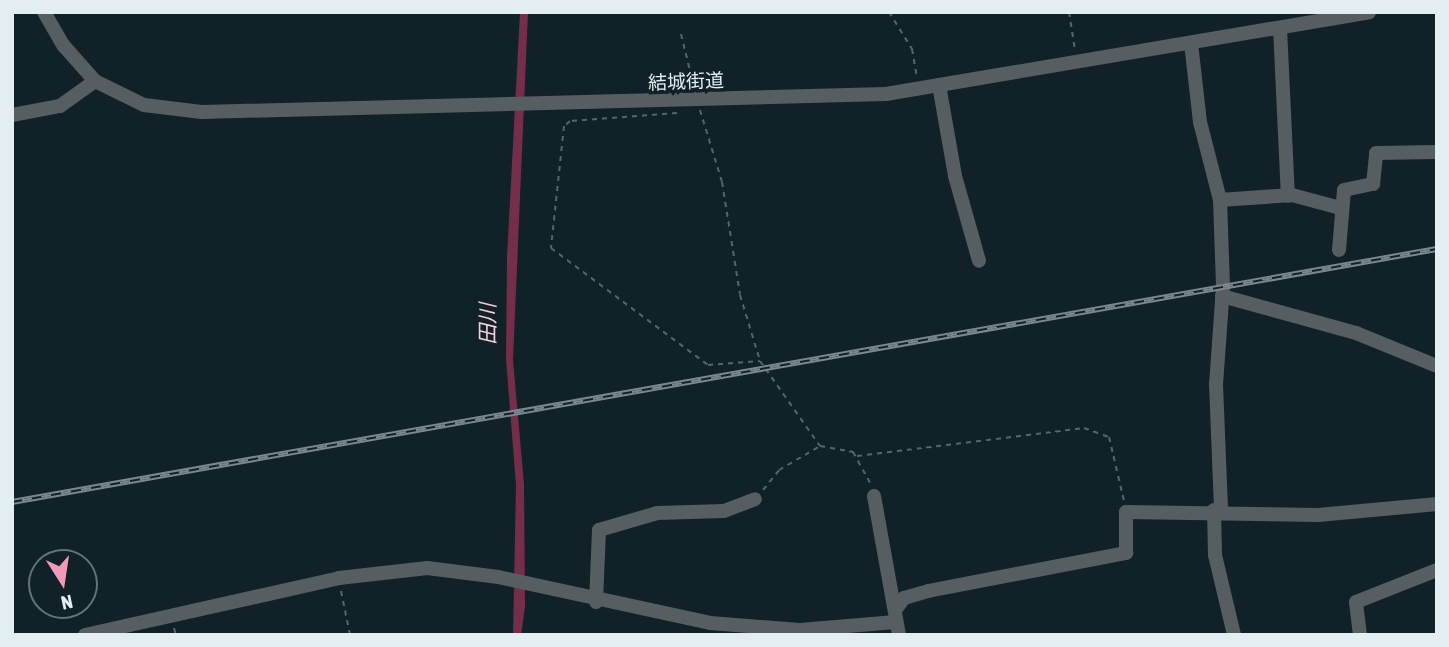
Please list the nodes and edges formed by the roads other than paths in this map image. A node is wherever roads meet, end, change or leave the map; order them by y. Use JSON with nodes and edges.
{"nodes":[{"id":1,"x":44,"y":12,"type":"edge"},
{"id":2,"x":1369,"y":12,"type":"edge"},
{"id":3,"x":1280,"y":28,"type":"junction"},
{"id":4,"x":1191,"y":43,"type":"junction"},
{"id":5,"x":95,"y":81,"type":"junction"},
{"id":6,"x":939,"y":85,"type":"junction"},
{"id":7,"x":12,"y":115,"type":"edge"},
{"id":8,"x":1437,"y":152,"type":"edge"},
{"id":9,"x":1288,"y":196,"type":"junction"},
{"id":10,"x":1220,"y":200,"type":"junction"},
{"id":11,"x":1340,"y":208,"type":"junction"},
{"id":12,"x":1339,"y":250,"type":"dead end"},
{"id":13,"x":979,"y":261,"type":"dead end"},
{"id":14,"x":1222,"y":296,"type":"junction"},
{"id":15,"x":1437,"y":366,"type":"edge"},
{"id":16,"x":874,"y":496,"type":"road end"},
{"id":17,"x":755,"y":499,"type":"road end"},
{"id":18,"x":1437,"y":504,"type":"edge"},
{"id":19,"x":1217,"y":510,"type":"junction"},
{"id":20,"x":1437,"y":570,"type":"edge"},
{"id":21,"x":596,"y":602,"type":"junction"},
{"id":22,"x":896,"y":622,"type":"edge"},
{"id":23,"x":85,"y":635,"type":"edge"},
{"id":24,"x":1234,"y":635,"type":"edge"},
{"id":25,"x":1360,"y":635,"type":"edge"}],
"edges":[{"from":1,"to":5,"type":"street"},
{"from":2,"to":3,"type":"street","name":"結城街道"},
{"from":3,"to":4,"type":"street","name":"結城街道"},
{"from":3,"to":9,"type":"street"},
{"from":4,"to":6,"type":"street","name":"結城街道"},
{"from":4,"to":10,"type":"street"},
{"from":5,"to":6,"type":"street","name":"結城街道"},
{"from":5,"to":7,"type":"street"},
{"from":6,"to":13,"type":"street"},
{"from":8,"to":11,"type":"street"},
{"from":9,"to":10,"type":"street"},
{"from":9,"to":11,"type":"street"},
{"from":10,"to":14,"type":"street"},
{"from":11,"to":12,"type":"street"},
{"from":14,"to":15,"type":"street"},
{"from":14,"to":19,"type":"street"},
{"from":16,"to":22,"type":"street"},
{"from":17,"to":21,"type":"street"},
{"from":18,"to":19,"type":"street"},
{"from":19,"to":22,"type":"street"},
{"from":19,"to":24,"type":"street"},
{"from":20,"to":25,"type":"street"},
{"from":21,"to":22,"type":"street"},
{"from":21,"to":23,"type":"street"}]}
